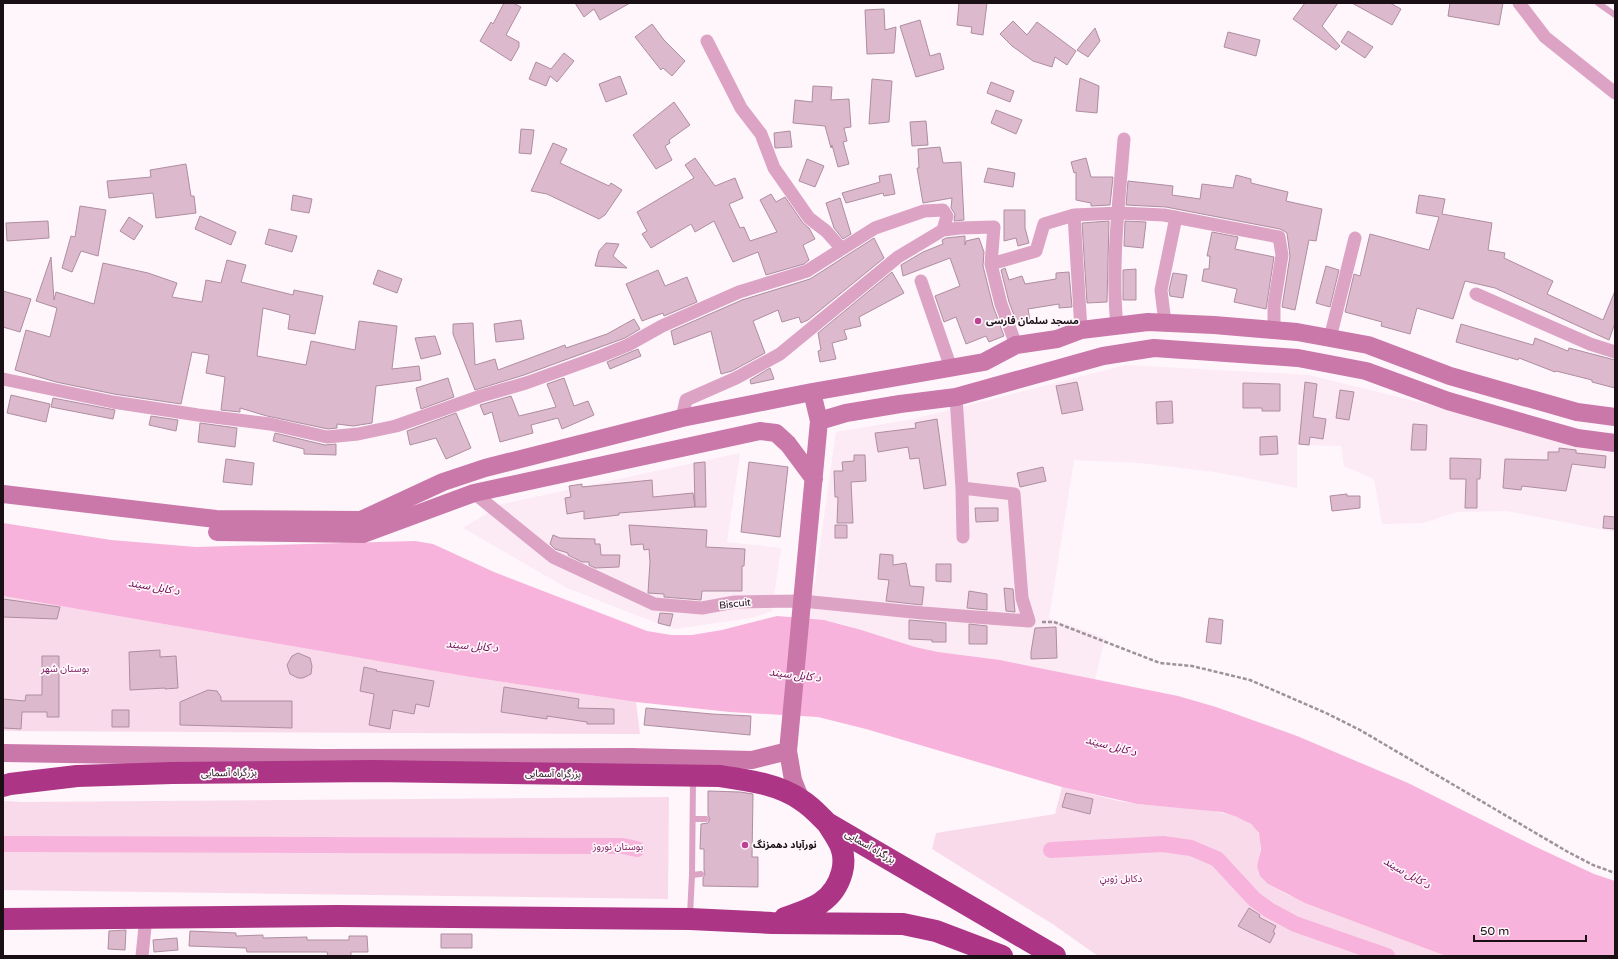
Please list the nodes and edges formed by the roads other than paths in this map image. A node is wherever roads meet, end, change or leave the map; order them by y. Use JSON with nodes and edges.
{"nodes":[{"id":1,"x":1519,"y":3,"type":"edge"},
{"id":2,"x":1598,"y":3,"type":"edge"},
{"id":3,"x":1615,"y":16,"type":"edge"},
{"id":4,"x":707,"y":41,"type":"dead end"},
{"id":5,"x":1615,"y":93,"type":"edge"},
{"id":6,"x":1124,"y":139,"type":"dead end"},
{"id":7,"x":1119,"y":213,"type":"junction"},
{"id":8,"x":1074,"y":215,"type":"junction"},
{"id":9,"x":1176,"y":217,"type":"junction"},
{"id":10,"x":943,"y":230,"type":"junction"},
{"id":11,"x":1355,"y":238,"type":"dead end"},
{"id":12,"x":842,"y":249,"type":"junction"},
{"id":13,"x":991,"y":264,"type":"junction"},
{"id":14,"x":921,"y":281,"type":"dead end"},
{"id":15,"x":1476,"y":294,"type":"dead end"},
{"id":16,"x":1165,"y":323,"type":"junction"},
{"id":17,"x":1117,"y":327,"type":"junction"},
{"id":18,"x":1081,"y":330,"type":"junction"},
{"id":19,"x":1274,"y":330,"type":"junction"},
{"id":20,"x":1330,"y":338,"type":"junction"},
{"id":21,"x":1016,"y":345,"type":"junction"},
{"id":22,"x":1615,"y":352,"type":"edge"},
{"id":23,"x":951,"y":368,"type":"junction"},
{"id":24,"x":3,"y":379,"type":"edge"},
{"id":25,"x":812,"y":392,"type":"junction"},
{"id":26,"x":956,"y":398,"type":"junction"},
{"id":27,"x":1615,"y":417,"type":"edge"},
{"id":28,"x":682,"y":418,"type":"junction"},
{"id":29,"x":819,"y":421,"type":"junction"},
{"id":30,"x":1615,"y":443,"type":"edge"},
{"id":31,"x":814,"y":479,"type":"junction"},
{"id":32,"x":962,"y":488,"type":"junction"},
{"id":33,"x":474,"y":493,"type":"junction"},
{"id":34,"x":3,"y":494,"type":"edge"},
{"id":35,"x":3,"y":506,"type":"edge"},
{"id":36,"x":963,"y":537,"type":"dead end"},
{"id":37,"x":801,"y":607,"type":"junction"},
{"id":38,"x":788,"y":751,"type":"junction"},
{"id":39,"x":3,"y":753,"type":"edge"},
{"id":40,"x":693,"y":777,"type":"junction"},
{"id":41,"x":3,"y":786,"type":"edge"},
{"id":42,"x":801,"y":800,"type":"junction"},
{"id":43,"x":693,"y":819,"type":"junction"},
{"id":44,"x":706,"y":819,"type":"dead end"},
{"id":45,"x":827,"y":823,"type":"junction"},
{"id":46,"x":692,"y":874,"type":"junction"},
{"id":47,"x":701,"y":874,"type":"dead end"},
{"id":48,"x":3,"y":911,"type":"edge"},
{"id":49,"x":146,"y":917,"type":"junction"},
{"id":50,"x":690,"y":918,"type":"junction"},
{"id":51,"x":3,"y":919,"type":"edge"},
{"id":52,"x":24,"y":919,"type":"junction"},
{"id":53,"x":772,"y":923,"type":"junction"},
{"id":54,"x":142,"y":956,"type":"edge"},
{"id":55,"x":1002,"y":956,"type":"edge"},
{"id":56,"x":1055,"y":956,"type":"edge"}],
"edges":[{"from":1,"to":5,"type":"street"},
{"from":2,"to":3,"type":"lane"},
{"from":4,"to":12,"type":"street"},
{"from":6,"to":7,"type":"street"},
{"from":7,"to":8,"type":"street"},
{"from":7,"to":9,"type":"street"},
{"from":7,"to":17,"type":"street"},
{"from":8,"to":13,"type":"street"},
{"from":8,"to":18,"type":"street"},
{"from":9,"to":16,"type":"street"},
{"from":9,"to":19,"type":"street"},
{"from":10,"to":12,"type":"street"},
{"from":10,"to":13,"type":"street"},
{"from":10,"to":28,"type":"street"},
{"from":11,"to":20,"type":"street"},
{"from":12,"to":24,"type":"street"},
{"from":13,"to":21,"type":"street"},
{"from":14,"to":23,"type":"street"},
{"from":15,"to":22,"type":"street"},
{"from":16,"to":17,"type":"main road"},
{"from":16,"to":19,"type":"main road"},
{"from":17,"to":18,"type":"main road"},
{"from":18,"to":21,"type":"main road"},
{"from":19,"to":20,"type":"main road"},
{"from":20,"to":27,"type":"main road"},
{"from":21,"to":23,"type":"main road"},
{"from":23,"to":25,"type":"main road"},
{"from":25,"to":28,"type":"main road"},
{"from":25,"to":29,"type":"main road"},
{"from":26,"to":29,"type":"main road"},
{"from":26,"to":30,"type":"main road"},
{"from":26,"to":32,"type":"street"},
{"from":28,"to":34,"type":"main road"},
{"from":29,"to":31,"type":"main road"},
{"from":31,"to":33,"type":"main road"},
{"from":31,"to":37,"type":"main road"},
{"from":32,"to":36,"type":"street"},
{"from":32,"to":37,"type":"street","name":"Biscuit"},
{"from":33,"to":35,"type":"main road"},
{"from":33,"to":37,"type":"street","name":"Biscuit"},
{"from":37,"to":38,"type":"main road"},
{"from":38,"to":39,"type":"main road"},
{"from":38,"to":42,"type":"main road"},
{"from":40,"to":41,"type":"highway","name":"بزرگراه آسمایی"},
{"from":40,"to":42,"type":"highway","name":"بزرگراه آسمایی"},
{"from":40,"to":43,"type":"lane"},
{"from":42,"to":45,"type":"highway","name":"بزرگراه آسمایی"},
{"from":43,"to":44,"type":"lane"},
{"from":43,"to":46,"type":"lane"},
{"from":45,"to":53,"type":"highway"},
{"from":45,"to":56,"type":"highway","name":"بزرگراه آسمایی"},
{"from":46,"to":47,"type":"lane"},
{"from":46,"to":50,"type":"lane"},
{"from":48,"to":52,"type":"highway"},
{"from":49,"to":50,"type":"highway"},
{"from":49,"to":52,"type":"highway"},
{"from":49,"to":54,"type":"street"},
{"from":50,"to":53,"type":"highway"},
{"from":51,"to":52,"type":"highway"},
{"from":53,"to":55,"type":"highway"}]}
